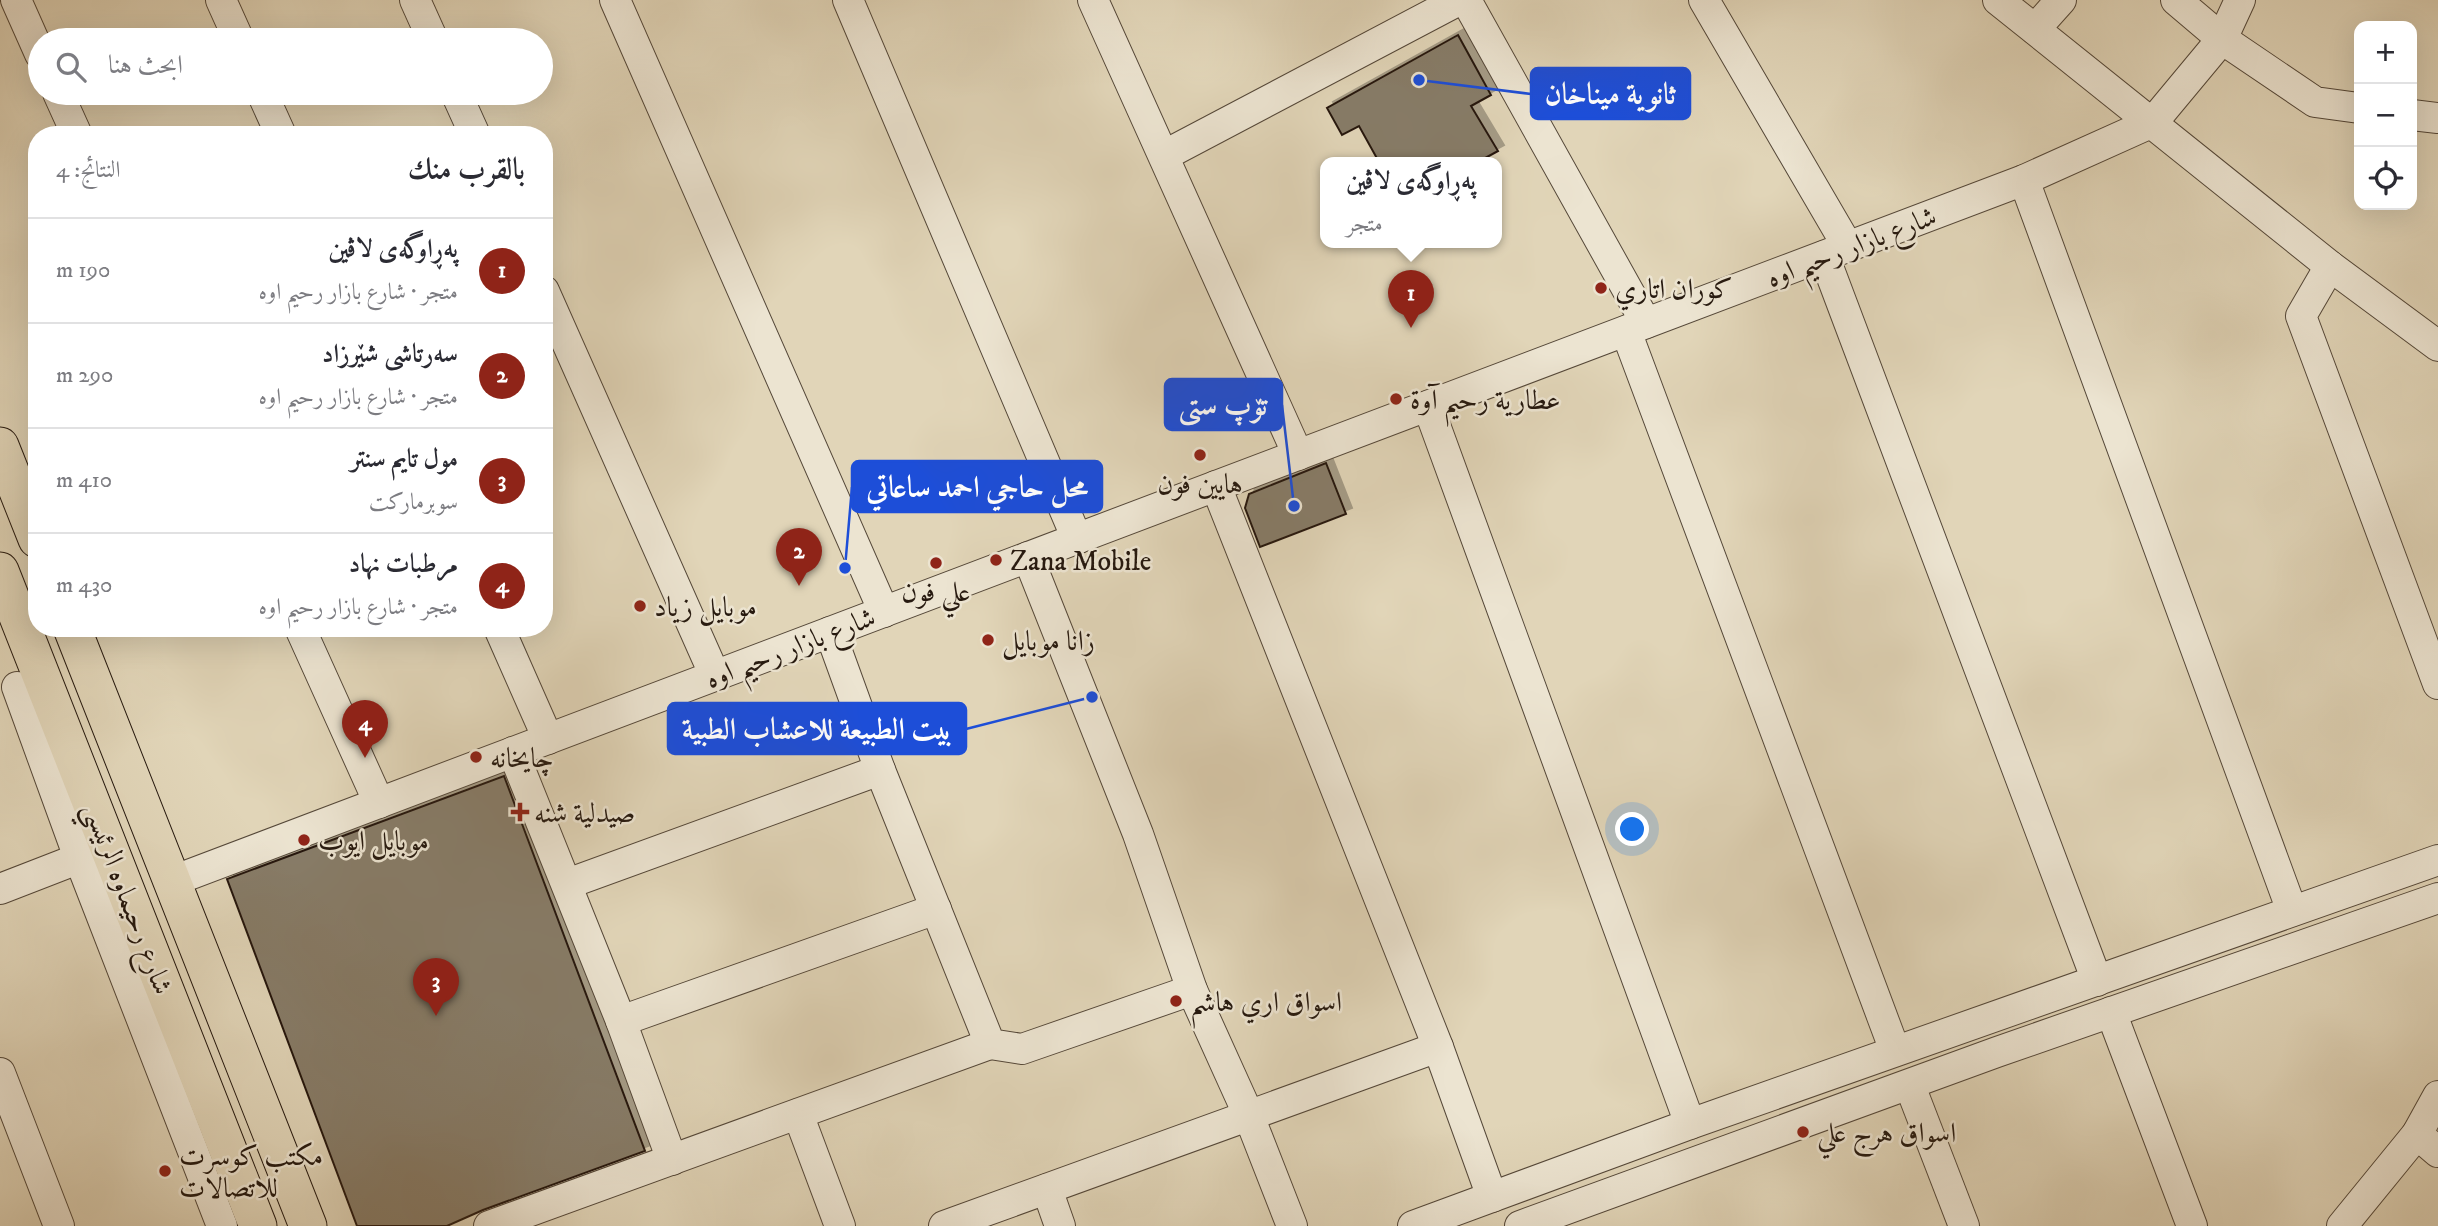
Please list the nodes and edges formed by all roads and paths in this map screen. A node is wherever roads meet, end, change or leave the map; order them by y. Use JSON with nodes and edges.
{"nodes":[{"id":1,"x":16,"y":0,"type":"edge"},
{"id":2,"x":221,"y":0,"type":"edge"},
{"id":3,"x":415,"y":0,"type":"edge"},
{"id":4,"x":615,"y":0,"type":"edge"},
{"id":5,"x":848,"y":0,"type":"edge"},
{"id":6,"x":1093,"y":0,"type":"edge"},
{"id":7,"x":1459,"y":0,"type":"edge"},
{"id":8,"x":1466,"y":0,"type":"edge"},
{"id":9,"x":1704,"y":0,"type":"edge"},
{"id":10,"x":1998,"y":0,"type":"edge"},
{"id":11,"x":2060,"y":0,"type":"edge"},
{"id":12,"x":2176,"y":0,"type":"edge"},
{"id":13,"x":2240,"y":0,"type":"edge"},
{"id":14,"x":28,"y":28,"type":"edge"},
{"id":15,"x":234,"y":28,"type":"edge"},
{"id":16,"x":428,"y":28,"type":"edge"},
{"id":17,"x":2035,"y":29,"type":"junction"},
{"id":18,"x":2222,"y":39,"type":"junction"},
{"id":19,"x":63,"y":105,"type":"edge"},
{"id":20,"x":267,"y":105,"type":"edge"},
{"id":21,"x":461,"y":105,"type":"edge"},
{"id":22,"x":2354,"y":107,"type":"edge"},
{"id":23,"x":2417,"y":116,"type":"edge"},
{"id":24,"x":2438,"y":118,"type":"edge"},
{"id":25,"x":2153,"y":122,"type":"junction"},
{"id":26,"x":73,"y":126,"type":"edge"},
{"id":27,"x":277,"y":126,"type":"edge"},
{"id":28,"x":471,"y":126,"type":"edge"},
{"id":29,"x":1165,"y":155,"type":"junction"},
{"id":30,"x":2024,"y":180,"type":"junction"},
{"id":31,"x":1836,"y":251,"type":"junction"},
{"id":32,"x":2330,"y":265,"type":"junction"},
{"id":33,"x":553,"y":310,"type":"edge"},
{"id":34,"x":1636,"y":327,"type":"junction"},
{"id":35,"x":2437,"y":343,"type":"edge"},
{"id":36,"x":1428,"y":406,"type":"junction"},
{"id":37,"x":0,"y":446,"type":"edge"},
{"id":38,"x":1298,"y":455,"type":"junction"},
{"id":39,"x":1216,"y":486,"type":"junction"},
{"id":40,"x":28,"y":516,"type":"edge"},
{"id":41,"x":1077,"y":539,"type":"junction"},
{"id":42,"x":1028,"y":557,"type":"junction"},
{"id":43,"x":0,"y":571,"type":"edge"},
{"id":44,"x":884,"y":612,"type":"junction"},
{"id":45,"x":830,"y":632,"type":"junction"},
{"id":46,"x":75,"y":637,"type":"edge"},
{"id":47,"x":304,"y":637,"type":"edge"},
{"id":48,"x":503,"y":637,"type":"edge"},
{"id":49,"x":715,"y":676,"type":"junction"},
{"id":50,"x":2438,"y":684,"type":"edge"},
{"id":51,"x":20,"y":686,"type":"edge"},
{"id":52,"x":548,"y":739,"type":"junction"},
{"id":53,"x":513,"y":752,"type":"junction"},
{"id":54,"x":880,"y":770,"type":"junction"},
{"id":55,"x":379,"y":803,"type":"junction"},
{"id":56,"x":80,"y":858,"type":"junction"},
{"id":57,"x":2438,"y":860,"type":"edge"},
{"id":58,"x":170,"y":882,"type":"junction"},
{"id":59,"x":566,"y":884,"type":"junction"},
{"id":60,"x":0,"y":889,"type":"edge"},
{"id":61,"x":2438,"y":898,"type":"edge"},
{"id":62,"x":936,"y":909,"type":"junction"},
{"id":63,"x":2292,"y":911,"type":"junction"},
{"id":64,"x":2097,"y":981,"type":"junction"},
{"id":65,"x":1192,"y":990,"type":"junction"},
{"id":66,"x":2111,"y":1012,"type":"junction"},
{"id":67,"x":621,"y":1021,"type":"junction"},
{"id":68,"x":1983,"y":1022,"type":"junction"},
{"id":69,"x":990,"y":1045,"type":"junction"},
{"id":70,"x":1438,"y":1048,"type":"junction"},
{"id":71,"x":1895,"y":1052,"type":"junction"},
{"id":72,"x":1997,"y":1052,"type":"junction"},
{"id":73,"x":0,"y":1073,"type":"edge"},
{"id":74,"x":1910,"y":1086,"type":"junction"},
{"id":75,"x":2438,"y":1096,"type":"edge"},
{"id":76,"x":798,"y":1114,"type":"junction"},
{"id":77,"x":1249,"y":1116,"type":"junction"},
{"id":78,"x":1690,"y":1124,"type":"junction"},
{"id":79,"x":2427,"y":1143,"type":"edge"},
{"id":80,"x":672,"y":1160,"type":"junction"},
{"id":81,"x":1047,"y":1188,"type":"junction"},
{"id":82,"x":1492,"y":1197,"type":"junction"},
{"id":83,"x":59,"y":1226,"type":"edge"},
{"id":84,"x":222,"y":1226,"type":"edge"},
{"id":85,"x":258,"y":1226,"type":"edge"},
{"id":86,"x":308,"y":1226,"type":"edge"},
{"id":87,"x":491,"y":1226,"type":"edge"},
{"id":88,"x":840,"y":1226,"type":"edge"},
{"id":89,"x":944,"y":1226,"type":"edge"},
{"id":90,"x":1060,"y":1226,"type":"edge"},
{"id":91,"x":1292,"y":1226,"type":"edge"},
{"id":92,"x":1413,"y":1226,"type":"edge"},
{"id":93,"x":1520,"y":1226,"type":"edge"},
{"id":94,"x":1964,"y":1226,"type":"edge"},
{"id":95,"x":2192,"y":1226,"type":"edge"},
{"id":96,"x":2342,"y":1226,"type":"edge"}],
"edges":[{"from":1,"to":14,"type":"street"},
{"from":2,"to":15,"type":"street"},
{"from":3,"to":16,"type":"street"},
{"from":4,"to":44,"type":"street"},
{"from":5,"to":41,"type":"street"},
{"from":6,"to":29,"type":"street"},
{"from":7,"to":29,"type":"street"},
{"from":8,"to":34,"type":"street"},
{"from":9,"to":31,"type":"street"},
{"from":10,"to":17,"type":"street"},
{"from":11,"to":17,"type":"street"},
{"from":12,"to":18,"type":"street"},
{"from":13,"to":18,"type":"street"},
{"from":17,"to":25,"type":"street"},
{"from":18,"to":22,"type":"street"},
{"from":18,"to":25,"type":"street"},
{"from":19,"to":26,"type":"street"},
{"from":20,"to":27,"type":"street"},
{"from":21,"to":28,"type":"street"},
{"from":23,"to":24,"type":"street"},
{"from":25,"to":30,"type":"street","name":"شارع بازار رحيم اوه"},
{"from":25,"to":32,"type":"street"},
{"from":29,"to":38,"type":"street"},
{"from":30,"to":31,"type":"street","name":"شارع بازار رحيم اوه"},
{"from":30,"to":63,"type":"street"},
{"from":31,"to":34,"type":"street","name":"شارع بازار رحيم اوه"},
{"from":31,"to":64,"type":"street"},
{"from":32,"to":35,"type":"street"},
{"from":32,"to":50,"type":"street"},
{"from":33,"to":49,"type":"street"},
{"from":34,"to":36,"type":"street","name":"شارع بازار رحيم اوه"},
{"from":34,"to":71,"type":"street"},
{"from":36,"to":38,"type":"street","name":"شارع بازار رحيم اوه"},
{"from":36,"to":78,"type":"street"},
{"from":37,"to":40,"type":"main road"},
{"from":38,"to":39,"type":"street","name":"شارع بازار رحيم اوه"},
{"from":39,"to":41,"type":"street","name":"شارع بازار رحيم اوه"},
{"from":39,"to":70,"type":"street"},
{"from":41,"to":42,"type":"street","name":"شارع بازار رحيم اوه"},
{"from":42,"to":44,"type":"street","name":"شارع بازار رحيم اوه"},
{"from":42,"to":65,"type":"street"},
{"from":43,"to":51,"type":"main road","name":"شارع رحيماوه الرئيسي"},
{"from":44,"to":45,"type":"street","name":"شارع بازار رحيم اوه"},
{"from":45,"to":49,"type":"street","name":"شارع بازار رحيم اوه"},
{"from":45,"to":54,"type":"street"},
{"from":46,"to":58,"type":"main road","name":"شارع رحيماوه الرئيسي"},
{"from":47,"to":55,"type":"street"},
{"from":48,"to":52,"type":"street"},
{"from":49,"to":52,"type":"street","name":"شارع بازار رحيم اوه"},
{"from":51,"to":56,"type":"street"},
{"from":51,"to":85,"type":"main road","name":"شارع رحيماوه الرئيسي"},
{"from":52,"to":53,"type":"street","name":"شارع بازار رحيم اوه"},
{"from":53,"to":55,"type":"street","name":"شارع بازار رحيم اوه"},
{"from":53,"to":59,"type":"street"},
{"from":54,"to":59,"type":"street"},
{"from":54,"to":62,"type":"street"},
{"from":55,"to":58,"type":"street","name":"شارع بازار رحيم اوه"},
{"from":56,"to":60,"type":"street"},
{"from":56,"to":84,"type":"street"},
{"from":57,"to":63,"type":"street"},
{"from":58,"to":86,"type":"main road","name":"شارع رحيماوه الرئيسي"},
{"from":59,"to":67,"type":"street"},
{"from":61,"to":66,"type":"street"},
{"from":62,"to":67,"type":"street"},
{"from":62,"to":69,"type":"street"},
{"from":63,"to":64,"type":"street"},
{"from":64,"to":68,"type":"street"},
{"from":65,"to":69,"type":"street"},
{"from":65,"to":77,"type":"street"},
{"from":66,"to":72,"type":"street"},
{"from":66,"to":95,"type":"street"},
{"from":67,"to":80,"type":"street"},
{"from":68,"to":71,"type":"street"},
{"from":68,"to":72,"type":"street"},
{"from":69,"to":76,"type":"street"},
{"from":70,"to":77,"type":"street"},
{"from":70,"to":82,"type":"street"},
{"from":71,"to":78,"type":"street"},
{"from":72,"to":74,"type":"street"},
{"from":73,"to":83,"type":"street"},
{"from":74,"to":93,"type":"street"},
{"from":74,"to":94,"type":"street"},
{"from":75,"to":79,"type":"street"},
{"from":76,"to":80,"type":"street"},
{"from":76,"to":88,"type":"street"},
{"from":77,"to":81,"type":"street"},
{"from":77,"to":91,"type":"street"},
{"from":78,"to":82,"type":"street"},
{"from":79,"to":96,"type":"street"},
{"from":80,"to":87,"type":"street"},
{"from":81,"to":89,"type":"street"},
{"from":81,"to":90,"type":"street"},
{"from":82,"to":92,"type":"street"}]}
